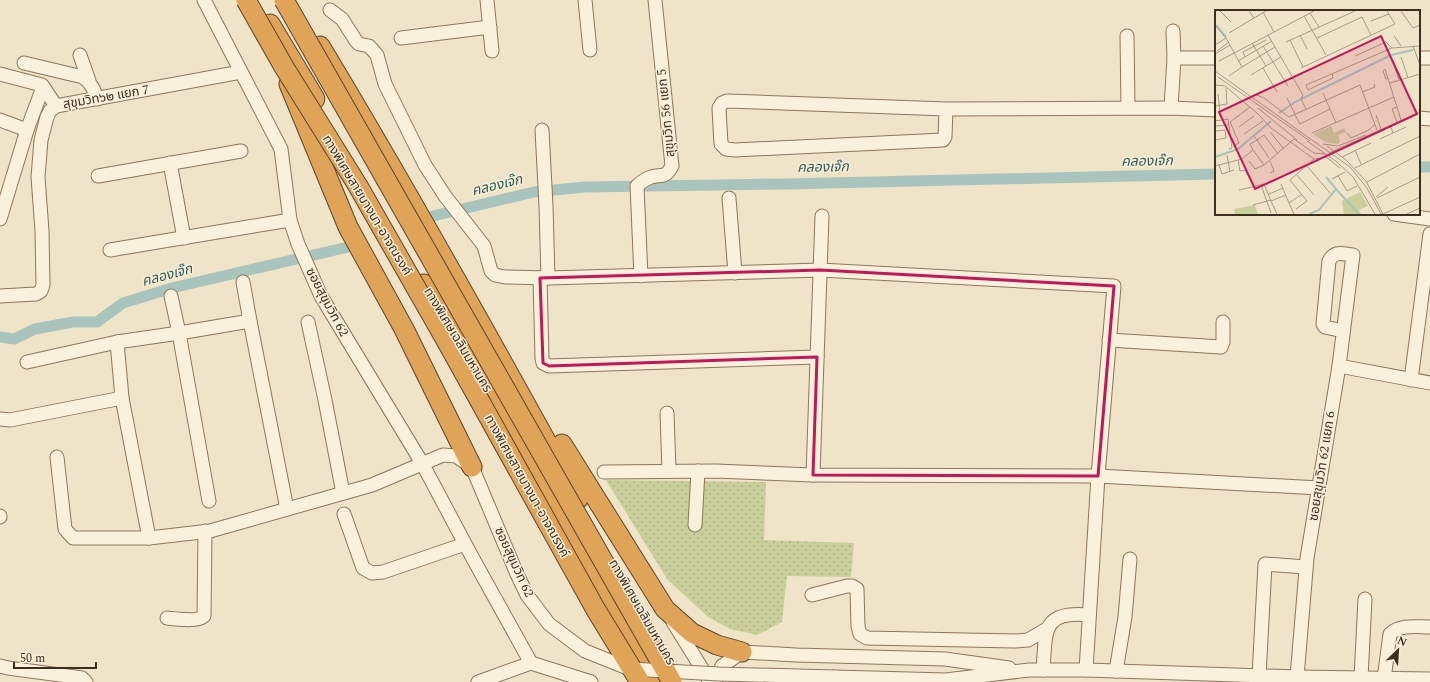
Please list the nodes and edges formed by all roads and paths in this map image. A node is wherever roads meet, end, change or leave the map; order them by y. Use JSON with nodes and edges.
{"nodes":[{"id":1,"x":204,"y":0,"type":"edge"},
{"id":2,"x":246,"y":0,"type":"edge"},
{"id":3,"x":255,"y":0,"type":"edge"},
{"id":4,"x":284,"y":0,"type":"edge"},
{"id":5,"x":293,"y":0,"type":"edge"},
{"id":6,"x":487,"y":0,"type":"edge"},
{"id":7,"x":585,"y":0,"type":"edge"},
{"id":8,"x":655,"y":0,"type":"edge"},
{"id":9,"x":330,"y":10,"type":"dead end"},
{"id":10,"x":490,"y":27,"type":"junction"},
{"id":11,"x":1174,"y":31,"type":"dead end"},
{"id":12,"x":1127,"y":36,"type":"dead end"},
{"id":13,"x":401,"y":38,"type":"dead end"},
{"id":14,"x":590,"y":50,"type":"dead end"},
{"id":15,"x":492,"y":51,"type":"dead end"},
{"id":16,"x":80,"y":55,"type":"dead end"},
{"id":17,"x":1174,"y":58,"type":"junction"},
{"id":18,"x":1215,"y":58,"type":"edge"},
{"id":19,"x":24,"y":63,"type":"dead end"},
{"id":20,"x":241,"y":72,"type":"junction"},
{"id":21,"x":0,"y":74,"type":"edge"},
{"id":22,"x":89,"y":81,"type":"junction"},
{"id":23,"x":43,"y":87,"type":"junction"},
{"id":24,"x":97,"y":98,"type":"junction"},
{"id":25,"x":56,"y":106,"type":"junction"},
{"id":26,"x":1128,"y":108,"type":"junction"},
{"id":27,"x":1170,"y":108,"type":"junction"},
{"id":28,"x":946,"y":109,"type":"junction"},
{"id":29,"x":1215,"y":110,"type":"edge"},
{"id":30,"x":1420,"y":118,"type":"edge"},
{"id":31,"x":1430,"y":119,"type":"edge"},
{"id":32,"x":0,"y":120,"type":"edge"},
{"id":33,"x":27,"y":130,"type":"junction"},
{"id":34,"x":542,"y":130,"type":"dead end"},
{"id":35,"x":241,"y":151,"type":"dead end"},
{"id":36,"x":170,"y":164,"type":"junction"},
{"id":37,"x":98,"y":176,"type":"dead end"},
{"id":38,"x":729,"y":198,"type":"dead end"},
{"id":39,"x":1401,"y":215,"type":"edge"},
{"id":40,"x":822,"y":216,"type":"dead end"},
{"id":41,"x":0,"y":219,"type":"edge"},
{"id":42,"x":1430,"y":219,"type":"edge"},
{"id":43,"x":290,"y":220,"type":"junction"},
{"id":44,"x":1430,"y":234,"type":"edge"},
{"id":45,"x":184,"y":238,"type":"junction"},
{"id":46,"x":110,"y":250,"type":"dead end"},
{"id":47,"x":820,"y":270,"type":"junction"},
{"id":48,"x":735,"y":273,"type":"junction"},
{"id":49,"x":641,"y":276,"type":"junction"},
{"id":50,"x":544,"y":278,"type":"junction"},
{"id":51,"x":243,"y":282,"type":"dead end"},
{"id":52,"x":0,"y":296,"type":"edge"},
{"id":53,"x":171,"y":296,"type":"dead end"},
{"id":54,"x":479,"y":318,"type":"junction"},
{"id":55,"x":250,"y":321,"type":"junction"},
{"id":56,"x":308,"y":322,"type":"dead end"},
{"id":57,"x":1223,"y":322,"type":"dead end"},
{"id":58,"x":1343,"y":330,"type":"junction"},
{"id":59,"x":179,"y":333,"type":"junction"},
{"id":60,"x":1109,"y":340,"type":"junction"},
{"id":61,"x":117,"y":342,"type":"junction"},
{"id":62,"x":817,"y":357,"type":"junction"},
{"id":63,"x":26,"y":362,"type":"dead end"},
{"id":64,"x":1338,"y":366,"type":"junction"},
{"id":65,"x":1411,"y":380,"type":"junction"},
{"id":66,"x":1430,"y":383,"type":"edge"},
{"id":67,"x":122,"y":398,"type":"junction"},
{"id":68,"x":668,"y":413,"type":"dead end"},
{"id":69,"x":0,"y":418,"type":"edge"},
{"id":70,"x":57,"y":457,"type":"dead end"},
{"id":71,"x":422,"y":463,"type":"junction"},
{"id":72,"x":472,"y":467,"type":"junction"},
{"id":73,"x":669,"y":471,"type":"junction"},
{"id":74,"x":698,"y":471,"type":"junction"},
{"id":75,"x":604,"y":472,"type":"dead end"},
{"id":76,"x":813,"y":475,"type":"junction"},
{"id":77,"x":1098,"y":476,"type":"junction"},
{"id":78,"x":1319,"y":488,"type":"junction"},
{"id":79,"x":343,"y":493,"type":"junction"},
{"id":80,"x":209,"y":501,"type":"dead end"},
{"id":81,"x":287,"y":509,"type":"junction"},
{"id":82,"x":344,"y":514,"type":"dead end"},
{"id":83,"x":695,"y":525,"type":"dead end"},
{"id":84,"x":205,"y":531,"type":"junction"},
{"id":85,"x":149,"y":538,"type":"junction"},
{"id":86,"x":465,"y":544,"type":"junction"},
{"id":87,"x":1130,"y":559,"type":"dead end"},
{"id":88,"x":1306,"y":567,"type":"junction"},
{"id":89,"x":812,"y":595,"type":"dead end"},
{"id":90,"x":1365,"y":599,"type":"dead end"},
{"id":91,"x":665,"y":609,"type":"junction"},
{"id":92,"x":1089,"y":615,"type":"junction"},
{"id":93,"x":167,"y":618,"type":"dead end"},
{"id":94,"x":1430,"y":627,"type":"edge"},
{"id":95,"x":1047,"y":629,"type":"junction"},
{"id":96,"x":742,"y":652,"type":"junction"},
{"id":97,"x":531,"y":663,"type":"junction"},
{"id":98,"x":0,"y":666,"type":"edge"},
{"id":99,"x":0,"y":669,"type":"edge"},
{"id":100,"x":1029,"y":670,"type":"junction"},
{"id":101,"x":1043,"y":670,"type":"junction"},
{"id":102,"x":1086,"y":670,"type":"junction"},
{"id":103,"x":1116,"y":671,"type":"junction"},
{"id":104,"x":1259,"y":676,"type":"junction"},
{"id":105,"x":1297,"y":677,"type":"junction"},
{"id":106,"x":1195,"y":678,"type":"edge"},
{"id":107,"x":1361,"y":678,"type":"junction"},
{"id":108,"x":57,"y":679,"type":"edge"},
{"id":109,"x":1384,"y":679,"type":"junction"},
{"id":110,"x":1430,"y":679,"type":"edge"},
{"id":111,"x":86,"y":682,"type":"edge"},
{"id":112,"x":478,"y":682,"type":"edge"},
{"id":113,"x":591,"y":682,"type":"edge"},
{"id":114,"x":640,"y":682,"type":"edge"},
{"id":115,"x":656,"y":682,"type":"edge"},
{"id":116,"x":672,"y":682,"type":"edge"},
{"id":117,"x":682,"y":682,"type":"edge"},
{"id":118,"x":710,"y":682,"type":"edge"},
{"id":119,"x":714,"y":682,"type":"edge"}],
"edges":[{"from":1,"to":20,"type":"street","name":"ซอยสุขุมวิท 62"},
{"from":2,"to":114,"type":"highway","name":"ทางพิเศษสายบางนา-อาจณรงค์","bridge":true},
{"from":3,"to":72,"type":"highway"},
{"from":3,"to":115,"type":"highway","name":"ทางพิเศษเฉลิมมหานคร"},
{"from":4,"to":116,"type":"highway","bridge":true},
{"from":5,"to":54,"type":"highway","name":"ทางพิเศษเฉลิมมหานคร"},
{"from":6,"to":10,"type":"street"},
{"from":7,"to":14,"type":"street"},
{"from":8,"to":49,"type":"street","name":"สุขุมวิท 56 แยก 5"},
{"from":9,"to":50,"type":"street"},
{"from":10,"to":13,"type":"street"},
{"from":10,"to":15,"type":"street"},
{"from":11,"to":17,"type":"street"},
{"from":12,"to":26,"type":"street"},
{"from":16,"to":22,"type":"street"},
{"from":17,"to":18,"type":"street"},
{"from":17,"to":27,"type":"street"},
{"from":19,"to":22,"type":"street"},
{"from":20,"to":24,"type":"street","name":"สุขุมวิท๖๒ แยก 7"},
{"from":20,"to":43,"type":"street","name":"ซอยสุขุมวิท 62"},
{"from":21,"to":23,"type":"street"},
{"from":22,"to":24,"type":"street"},
{"from":23,"to":25,"type":"street"},
{"from":23,"to":33,"type":"street"},
{"from":24,"to":25,"type":"street","name":"สุขุมวิท๖๒ แยก 7"},
{"from":25,"to":52,"type":"street","name":"สุขุมวิท๖๒ แยก 7"},
{"from":26,"to":27,"type":"street"},
{"from":26,"to":28,"type":"street"},
{"from":27,"to":29,"type":"street"},
{"from":28,"to":28,"type":"street"},
{"from":30,"to":31,"type":"street"},
{"from":32,"to":33,"type":"street"},
{"from":33,"to":41,"type":"street"},
{"from":34,"to":50,"type":"street"},
{"from":35,"to":36,"type":"street"},
{"from":36,"to":37,"type":"street"},
{"from":36,"to":45,"type":"street"},
{"from":38,"to":48,"type":"street"},
{"from":39,"to":42,"type":"street"},
{"from":40,"to":47,"type":"street"},
{"from":43,"to":45,"type":"street"},
{"from":43,"to":71,"type":"street","name":"ซอยสุขุมวิท 62"},
{"from":44,"to":65,"type":"street"},
{"from":45,"to":46,"type":"street"},
{"from":47,"to":48,"type":"street"},
{"from":47,"to":60,"type":"street"},
{"from":47,"to":62,"type":"street"},
{"from":48,"to":49,"type":"street"},
{"from":49,"to":50,"type":"street"},
{"from":50,"to":62,"type":"street"},
{"from":51,"to":55,"type":"street"},
{"from":53,"to":59,"type":"street"},
{"from":54,"to":91,"type":"highway"},
{"from":54,"to":117,"type":"highway","name":"ทางพิเศษเฉลิมมหานคร"},
{"from":55,"to":59,"type":"street"},
{"from":55,"to":81,"type":"street"},
{"from":56,"to":79,"type":"street"},
{"from":57,"to":60,"type":"street"},
{"from":58,"to":58,"type":"street","name":"ซอยสุขุมวิท 62 แยก 6"},
{"from":58,"to":64,"type":"street","name":"ซอยสุขุมวิท 62 แยก 6"},
{"from":59,"to":61,"type":"street"},
{"from":59,"to":80,"type":"street"},
{"from":60,"to":77,"type":"street"},
{"from":61,"to":63,"type":"street"},
{"from":61,"to":67,"type":"street"},
{"from":62,"to":76,"type":"street"},
{"from":64,"to":65,"type":"street"},
{"from":64,"to":78,"type":"street","name":"ซอยสุขุมวิท 62 แยก 6"},
{"from":65,"to":66,"type":"street"},
{"from":67,"to":69,"type":"street"},
{"from":67,"to":85,"type":"street"},
{"from":68,"to":73,"type":"street"},
{"from":70,"to":85,"type":"street"},
{"from":71,"to":72,"type":"street"},
{"from":71,"to":79,"type":"street"},
{"from":71,"to":86,"type":"street","name":"ซอยสุขุมวิท 62"},
{"from":72,"to":100,"type":"street","name":"ซอยสุขุมวิท 62","bridge":true},
{"from":73,"to":74,"type":"street"},
{"from":73,"to":75,"type":"street"},
{"from":74,"to":76,"type":"street"},
{"from":74,"to":83,"type":"street"},
{"from":76,"to":77,"type":"street"},
{"from":77,"to":78,"type":"street"},
{"from":77,"to":92,"type":"street"},
{"from":78,"to":88,"type":"street","name":"ซอยสุขุมวิท 62 แยก 6"},
{"from":79,"to":81,"type":"street"},
{"from":81,"to":84,"type":"street"},
{"from":82,"to":86,"type":"street"},
{"from":84,"to":85,"type":"street"},
{"from":84,"to":93,"type":"street"},
{"from":86,"to":97,"type":"street","name":"ซอยสุขุมวิท 62"},
{"from":87,"to":103,"type":"street"},
{"from":88,"to":104,"type":"street"},
{"from":88,"to":105,"type":"street","name":"ซอยสุขุมวิท 62 แยก 6"},
{"from":89,"to":95,"type":"street"},
{"from":90,"to":107,"type":"street"},
{"from":91,"to":96,"type":"highway"},
{"from":91,"to":118,"type":"street"},
{"from":92,"to":95,"type":"street"},
{"from":92,"to":102,"type":"street"},
{"from":94,"to":109,"type":"street"},
{"from":95,"to":101,"type":"street"},
{"from":96,"to":100,"type":"street"},
{"from":96,"to":119,"type":"street"},
{"from":97,"to":112,"type":"street"},
{"from":97,"to":113,"type":"street"},
{"from":98,"to":99,"type":"street"},
{"from":98,"to":108,"type":"street"},
{"from":100,"to":101,"type":"street","name":"ซอยสุขุมวิท 62"},
{"from":101,"to":102,"type":"street","name":"ซอยสุขุมวิท 62"},
{"from":102,"to":103,"type":"street","name":"ซอยสุขุมวิท 62"},
{"from":103,"to":106,"type":"street","name":"ซอยสุขุมวิท 62"},
{"from":104,"to":105,"type":"street","name":"ซอยสุขุมวิท 62"},
{"from":104,"to":106,"type":"street","name":"ซอยสุขุมวิท 62"},
{"from":105,"to":107,"type":"street","name":"ซอยสุขุมวิท 62"},
{"from":107,"to":109,"type":"street","name":"ซอยสุขุมวิท 62"},
{"from":108,"to":111,"type":"street"},
{"from":109,"to":110,"type":"street","name":"ซอยสุขุมวิท 62"}]}
